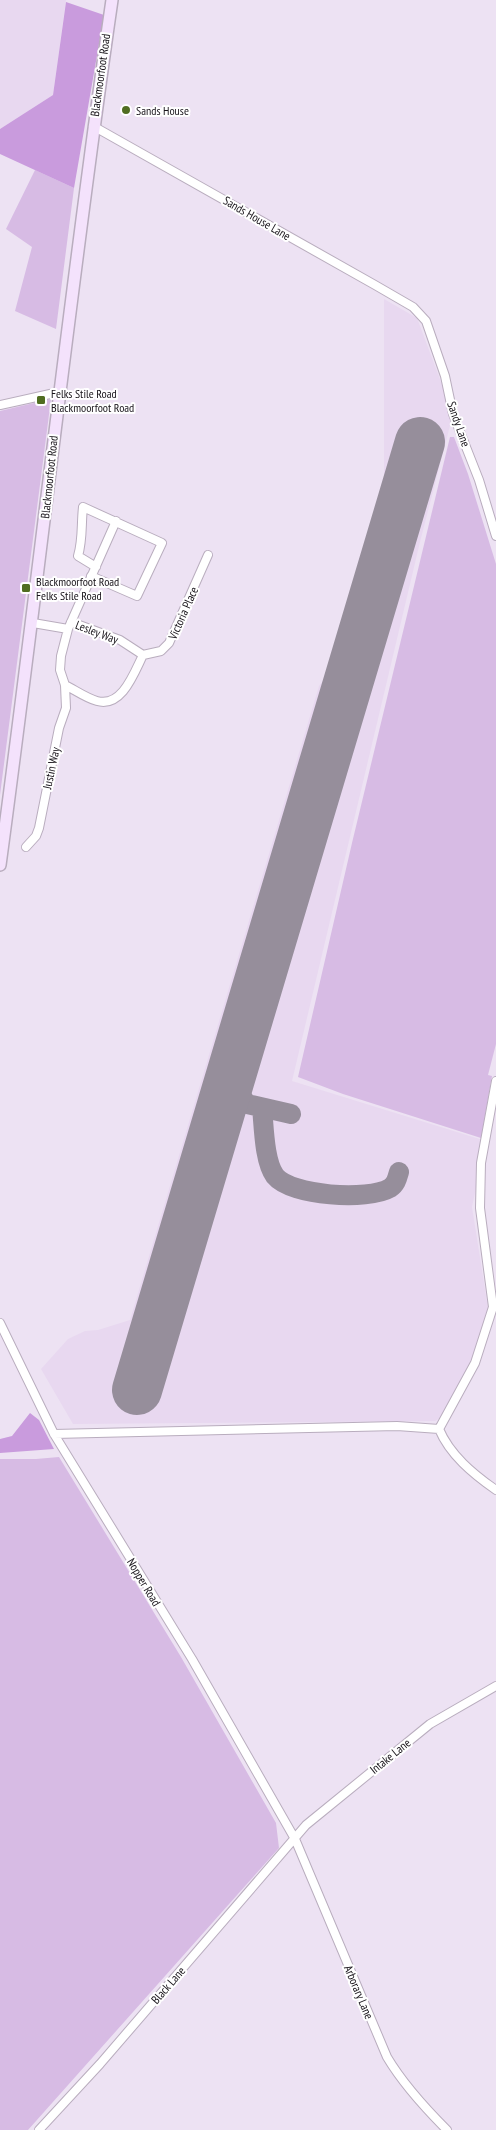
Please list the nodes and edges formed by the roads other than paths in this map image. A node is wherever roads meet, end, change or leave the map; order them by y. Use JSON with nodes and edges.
{"nodes":[{"id":1,"x":112,"y":0,"type":"edge"},
{"id":2,"x":93,"y":126,"type":"junction"},
{"id":3,"x":420,"y":314,"type":"joint"},
{"id":4,"x":59,"y":392,"type":"junction"},
{"id":5,"x":0,"y":405,"type":"edge"},
{"id":6,"x":116,"y":521,"type":"junction"},
{"id":7,"x":496,"y":536,"type":"edge"},
{"id":8,"x":208,"y":555,"type":"dead end"},
{"id":9,"x":96,"y":567,"type":"junction"},
{"id":10,"x":92,"y":576,"type":"junction"},
{"id":11,"x":33,"y":623,"type":"junction"},
{"id":12,"x":69,"y":625,"type":"junction"},
{"id":13,"x":143,"y":656,"type":"junction"},
{"id":14,"x":65,"y":685,"type":"junction"},
{"id":15,"x":26,"y":847,"type":"dead end"},
{"id":16,"x":0,"y":865,"type":"edge"},
{"id":17,"x":496,"y":1081,"type":"edge"},
{"id":18,"x":0,"y":1323,"type":"edge"},
{"id":19,"x":439,"y":1429,"type":"junction"},
{"id":20,"x":54,"y":1434,"type":"junction"},
{"id":21,"x":496,"y":1490,"type":"edge"},
{"id":22,"x":496,"y":1686,"type":"edge"},
{"id":23,"x":295,"y":1839,"type":"junction"},
{"id":24,"x":39,"y":2130,"type":"edge"},
{"id":25,"x":447,"y":2130,"type":"edge"}],
"edges":[{"from":1,"to":2,"type":"street","name":"Blackmoorfoot Road"},
{"from":2,"to":3,"type":"street","name":"Sands House Lane"},
{"from":2,"to":4,"type":"street","name":"Blackmoorfoot Road"},
{"from":3,"to":7,"type":"street","name":"Sandy Lane"},
{"from":4,"to":5,"type":"street"},
{"from":4,"to":11,"type":"street","name":"Blackmoorfoot Road"},
{"from":6,"to":9,"type":"street"},
{"from":6,"to":9,"type":"street"},
{"from":6,"to":10,"type":"street"},
{"from":8,"to":13,"type":"street","name":"Victoria Place"},
{"from":9,"to":10,"type":"street"},
{"from":10,"to":12,"type":"street"},
{"from":11,"to":12,"type":"street","name":"Lesley Way"},
{"from":11,"to":16,"type":"street","name":"Blackmoorfoot Road"},
{"from":12,"to":13,"type":"street","name":"Lesley Way"},
{"from":12,"to":14,"type":"street","name":"Lesley Way"},
{"from":13,"to":14,"type":"street"},
{"from":14,"to":15,"type":"street","name":"Justin Way"},
{"from":17,"to":19,"type":"street"},
{"from":18,"to":20,"type":"street","name":"Nopper Road"},
{"from":19,"to":20,"type":"street"},
{"from":19,"to":21,"type":"street"},
{"from":20,"to":23,"type":"street","name":"Nopper Road"},
{"from":22,"to":23,"type":"street","name":"Intake Lane"},
{"from":23,"to":24,"type":"street","name":"Black Lane"},
{"from":23,"to":25,"type":"street","name":"Arborary Lane"}]}
